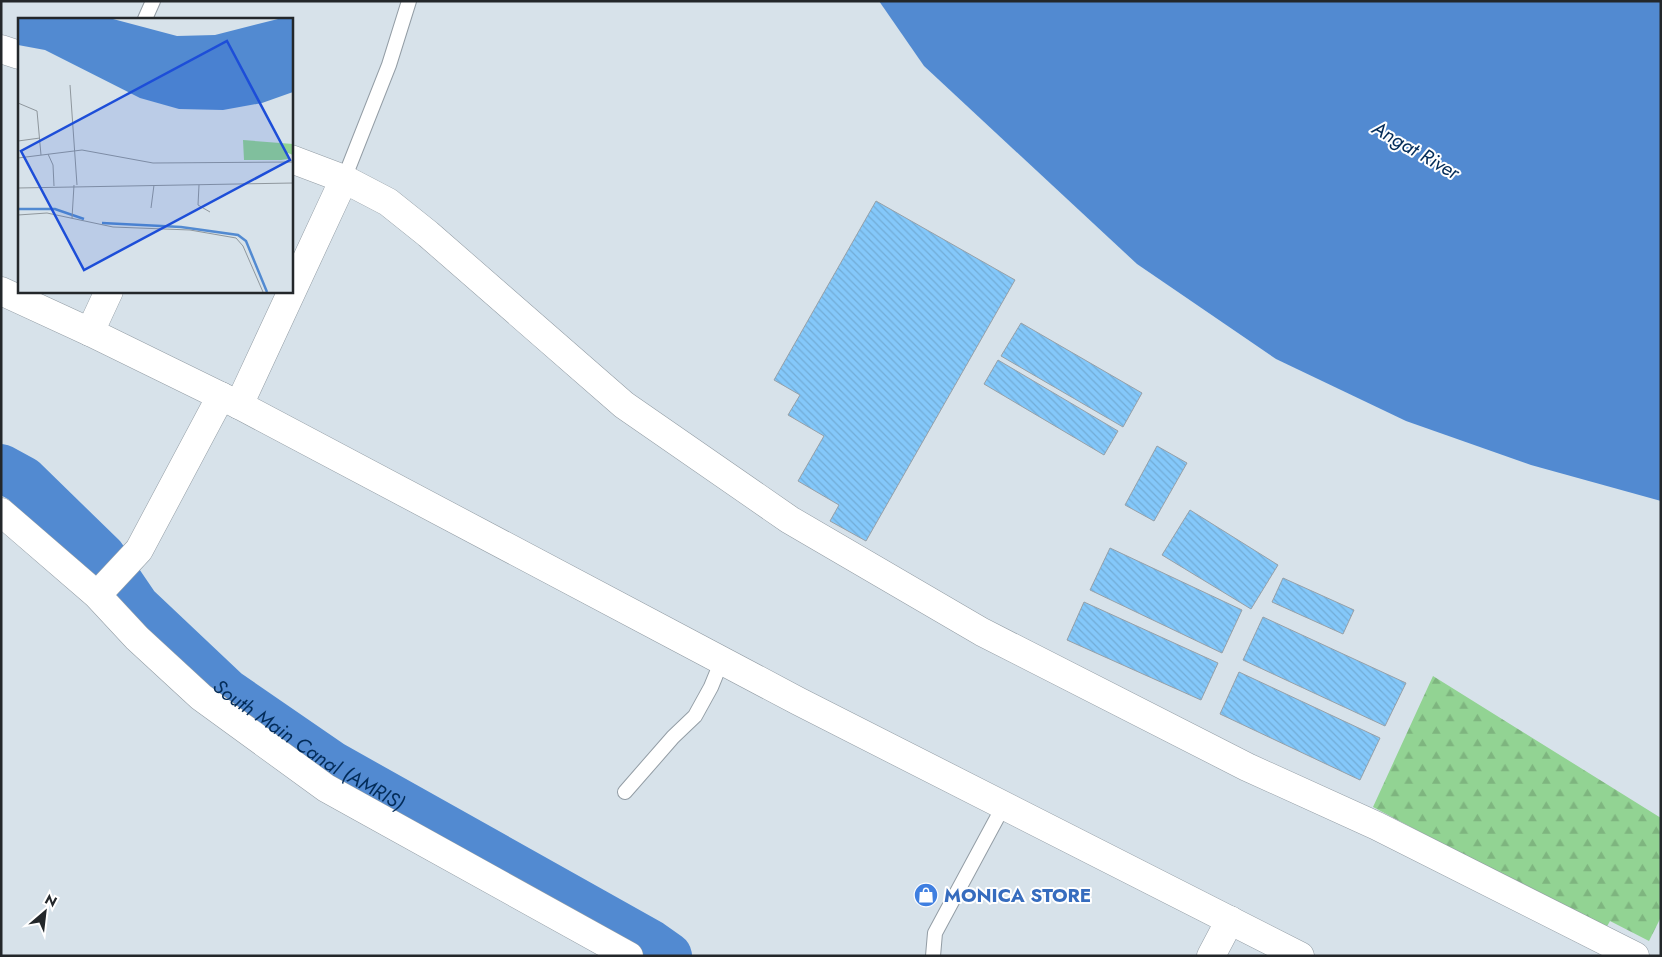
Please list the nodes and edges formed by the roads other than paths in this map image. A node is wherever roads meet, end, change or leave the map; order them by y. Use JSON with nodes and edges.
{"nodes":[{"id":1,"x":153,"y":1,"type":"edge"},
{"id":2,"x":409,"y":1,"type":"edge"},
{"id":3,"x":145,"y":18,"type":"edge"},
{"id":4,"x":1,"y":49,"type":"edge"},
{"id":5,"x":18,"y":55,"type":"edge"},
{"id":6,"x":292,"y":159,"type":"edge"},
{"id":7,"x":344,"y":179,"type":"junction"},
{"id":8,"x":292,"y":280,"type":"edge"},
{"id":9,"x":1,"y":291,"type":"edge"},
{"id":10,"x":109,"y":292,"type":"edge"},
{"id":11,"x":286,"y":292,"type":"edge"},
{"id":12,"x":90,"y":332,"type":"junction"},
{"id":13,"x":230,"y":400,"type":"junction"},
{"id":14,"x":1,"y":512,"type":"edge"},
{"id":15,"x":102,"y":590,"type":"junction"},
{"id":16,"x":722,"y":660,"type":"junction"},
{"id":17,"x":625,"y":792,"type":"dead end"},
{"id":18,"x":1004,"y":805,"type":"junction"},
{"id":19,"x":1230,"y":920,"type":"junction"},
{"id":20,"x":629,"y":956,"type":"edge"},
{"id":21,"x":933,"y":956,"type":"edge"},
{"id":22,"x":1211,"y":956,"type":"edge"},
{"id":23,"x":1300,"y":956,"type":"edge"},
{"id":24,"x":1635,"y":956,"type":"edge"}],
"edges":[{"from":1,"to":3,"type":"lane"},
{"from":2,"to":7,"type":"lane"},
{"from":4,"to":5,"type":"street"},
{"from":6,"to":7,"type":"street"},
{"from":7,"to":8,"type":"street"},
{"from":7,"to":24,"type":"street"},
{"from":9,"to":12,"type":"street"},
{"from":10,"to":12,"type":"street"},
{"from":11,"to":13,"type":"street"},
{"from":12,"to":13,"type":"street"},
{"from":13,"to":15,"type":"street"},
{"from":13,"to":16,"type":"street"},
{"from":14,"to":15,"type":"street"},
{"from":15,"to":20,"type":"street"},
{"from":16,"to":17,"type":"lane"},
{"from":16,"to":18,"type":"street"},
{"from":18,"to":19,"type":"street"},
{"from":18,"to":21,"type":"lane"},
{"from":19,"to":22,"type":"street"},
{"from":19,"to":23,"type":"street"}]}
